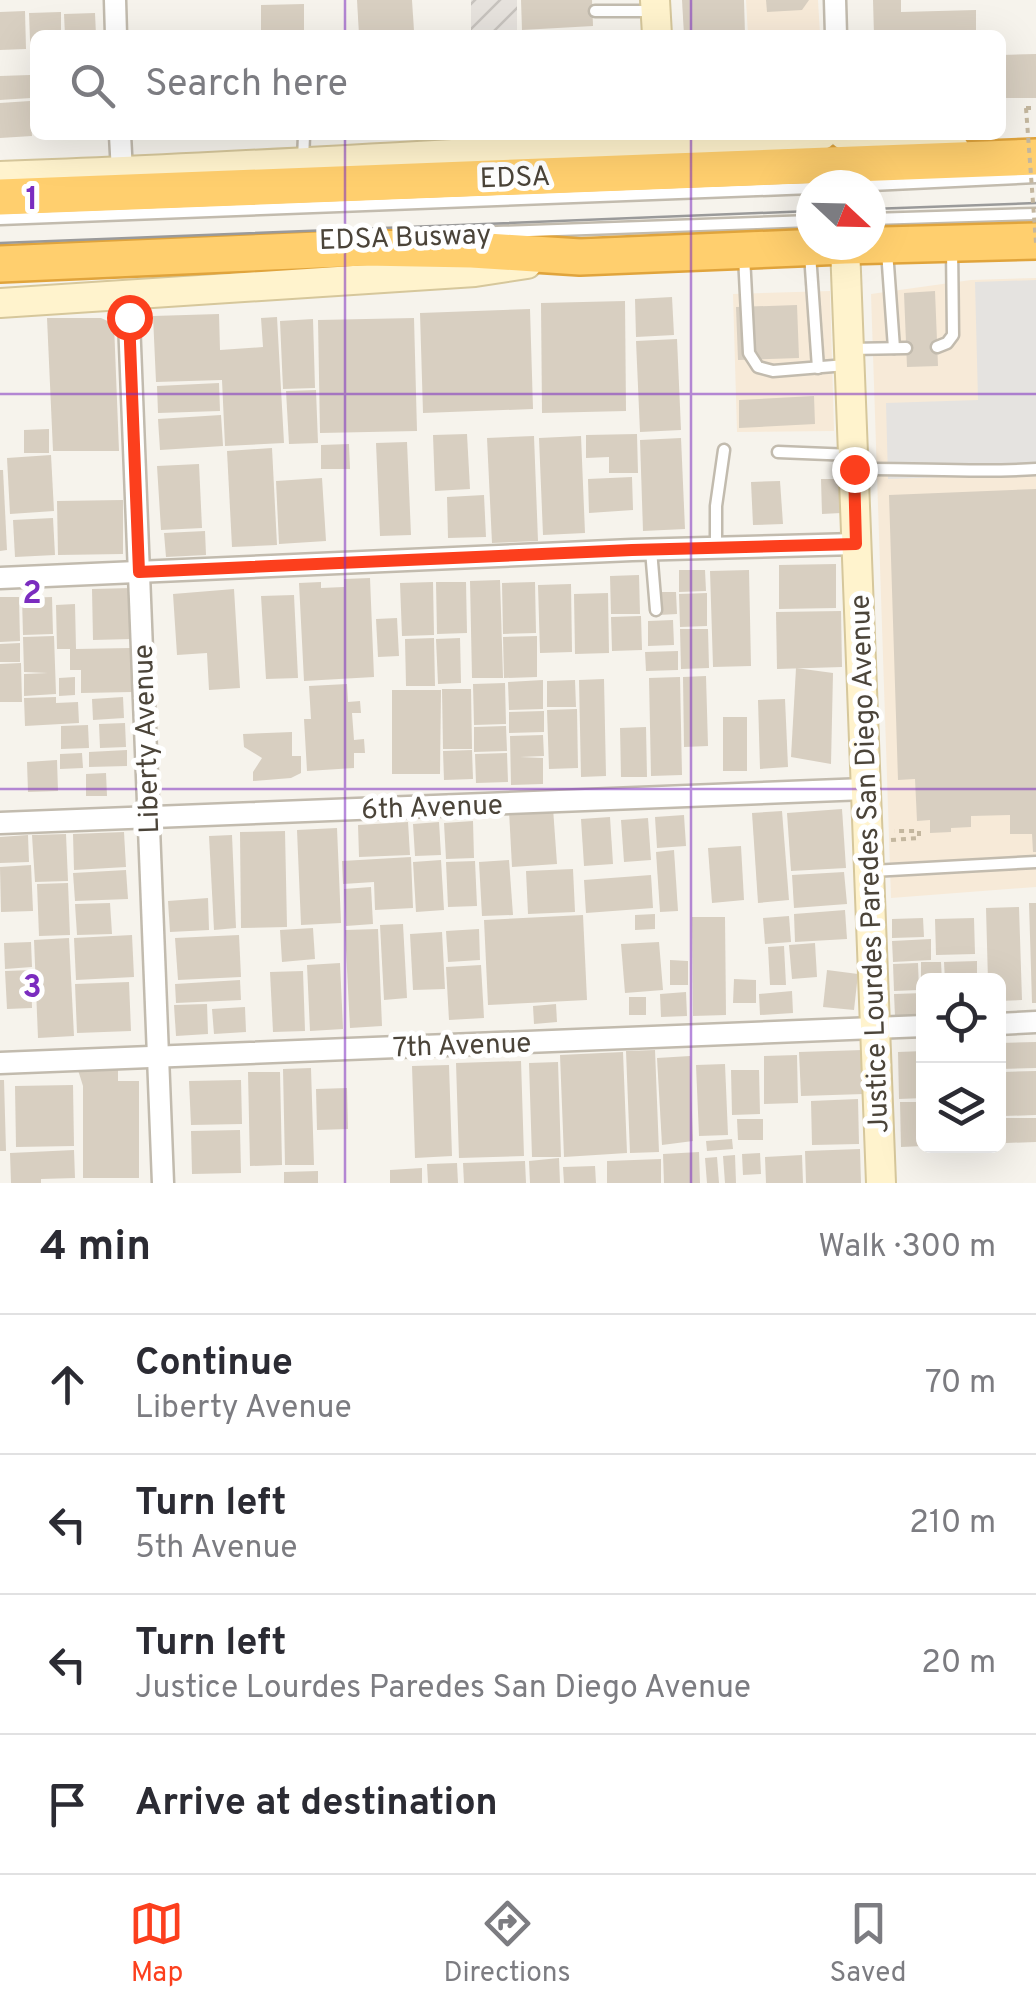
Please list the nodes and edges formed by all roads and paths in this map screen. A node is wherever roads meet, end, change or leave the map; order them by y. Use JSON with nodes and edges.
{"nodes":[{"id":1,"x":115,"y":0,"type":"edge"},
{"id":2,"x":835,"y":0,"type":"edge"},
{"id":3,"x":595,"y":11,"type":"dead end"},
{"id":4,"x":656,"y":15,"type":"edge"},
{"id":5,"x":116,"y":30,"type":"edge"},
{"id":6,"x":836,"y":30,"type":"edge"},
{"id":7,"x":1036,"y":108,"type":"edge"},
{"id":8,"x":120,"y":140,"type":"edge"},
{"id":9,"x":598,"y":140,"type":"edge"},
{"id":10,"x":878,"y":140,"type":"edge"},
{"id":11,"x":500,"y":143,"type":"edge"},
{"id":12,"x":303,"y":149,"type":"edge"},
{"id":13,"x":1034,"y":163,"type":"edge"},
{"id":14,"x":122,"y":172,"type":"junction"},
{"id":15,"x":0,"y":176,"type":"edge"},
{"id":16,"x":886,"y":184,"type":"edge"},
{"id":17,"x":796,"y":188,"type":"edge"},
{"id":18,"x":365,"y":194,"type":"junction"},
{"id":19,"x":0,"y":196,"type":"edge"},
{"id":20,"x":1036,"y":214,"type":"edge"},
{"id":21,"x":0,"y":219,"type":"edge"},
{"id":22,"x":886,"y":231,"type":"edge"},
{"id":23,"x":886,"y":233,"type":"edge"},
{"id":24,"x":461,"y":234,"type":"dead end"},
{"id":25,"x":796,"y":234,"type":"edge"},
{"id":26,"x":796,"y":237,"type":"edge"},
{"id":27,"x":370,"y":241,"type":"junction"},
{"id":28,"x":1036,"y":242,"type":"edge"},
{"id":29,"x":952,"y":244,"type":"junction"},
{"id":30,"x":744,"y":250,"type":"junction"},
{"id":31,"x":0,"y":252,"type":"edge"},
{"id":32,"x":580,"y":257,"type":"junction"},
{"id":33,"x":812,"y":260,"type":"edge"},
{"id":34,"x":846,"y":260,"type":"edge"},
{"id":35,"x":884,"y":260,"type":"edge"},
{"id":36,"x":0,"y":264,"type":"edge"},
{"id":37,"x":128,"y":295,"type":"junction"},
{"id":38,"x":0,"y":303,"type":"edge"},
{"id":39,"x":937,"y":347,"type":"dead end"},
{"id":40,"x":849,"y":357,"type":"junction"},
{"id":41,"x":818,"y":368,"type":"junction"},
{"id":42,"x":724,"y":450,"type":"dead end"},
{"id":43,"x":778,"y":452,"type":"dead end"},
{"id":44,"x":854,"y":462,"type":"junction"},
{"id":45,"x":1036,"y":469,"type":"edge"},
{"id":46,"x":856,"y":544,"type":"junction"},
{"id":47,"x":716,"y":548,"type":"junction"},
{"id":48,"x":652,"y":549,"type":"junction"},
{"id":49,"x":139,"y":572,"type":"junction"},
{"id":50,"x":0,"y":578,"type":"edge"},
{"id":51,"x":656,"y":610,"type":"dead end"},
{"id":52,"x":865,"y":790,"type":"junction"},
{"id":53,"x":148,"y":816,"type":"junction"},
{"id":54,"x":0,"y":823,"type":"edge"},
{"id":55,"x":1036,"y":862,"type":"edge"},
{"id":56,"x":868,"y":872,"type":"junction"},
{"id":57,"x":1036,"y":1022,"type":"edge"},
{"id":58,"x":1006,"y":1024,"type":"edge"},
{"id":59,"x":916,"y":1026,"type":"edge"},
{"id":60,"x":874,"y":1027,"type":"junction"},
{"id":61,"x":158,"y":1057,"type":"junction"},
{"id":62,"x":0,"y":1062,"type":"edge"},
{"id":63,"x":163,"y":1183,"type":"edge"},
{"id":64,"x":881,"y":1183,"type":"edge"}],
"edges":[{"from":1,"to":5,"type":"street"},
{"from":2,"to":6,"type":"street"},
{"from":3,"to":4,"type":"lane"},
{"from":7,"to":28,"type":"path","bridge":true},
{"from":8,"to":14,"type":"street"},
{"from":9,"to":11,"type":"main road","name":"EDSA"},
{"from":10,"to":13,"type":"main road"},
{"from":11,"to":12,"type":"main road","name":"EDSA"},
{"from":12,"to":14,"type":"main road","name":"EDSA"},
{"from":13,"to":16,"type":"lane"},
{"from":13,"to":18,"type":"highway","name":"EDSA"},
{"from":14,"to":15,"type":"main road","name":"EDSA"},
{"from":17,"to":18,"type":"lane","name":"EDSA Busway"},
{"from":18,"to":19,"type":"highway","name":"EDSA"},
{"from":18,"to":21,"type":"lane","name":"EDSA Busway"},
{"from":20,"to":22,"type":"lane"},
{"from":23,"to":29,"type":"highway"},
{"from":24,"to":25,"type":"lane","name":"EDSA Busway"},
{"from":26,"to":30,"type":"highway"},
{"from":27,"to":31,"type":"lane","name":"EDSA Busway"},
{"from":27,"to":32,"type":"highway"},
{"from":27,"to":36,"type":"highway"},
{"from":28,"to":29,"type":"highway"},
{"from":29,"to":39,"type":"lane"},
{"from":30,"to":32,"type":"highway"},
{"from":30,"to":41,"type":"lane"},
{"from":32,"to":37,"type":"main road"},
{"from":33,"to":41,"type":"lane"},
{"from":34,"to":40,"type":"main road","name":"Justice Lourdes Paredes San Diego Avenue"},
{"from":35,"to":40,"type":"lane"},
{"from":37,"to":38,"type":"main road"},
{"from":37,"to":49,"type":"street","name":"Liberty Avenue"},
{"from":40,"to":41,"type":"lane"},
{"from":40,"to":44,"type":"main road","name":"Justice Lourdes Paredes San Diego Avenue"},
{"from":42,"to":47,"type":"lane"},
{"from":43,"to":44,"type":"lane"},
{"from":44,"to":45,"type":"lane"},
{"from":44,"to":46,"type":"main road","name":"Justice Lourdes Paredes San Diego Avenue"},
{"from":46,"to":47,"type":"street"},
{"from":46,"to":52,"type":"main road","name":"Justice Lourdes Paredes San Diego Avenue"},
{"from":47,"to":48,"type":"street"},
{"from":48,"to":49,"type":"street"},
{"from":48,"to":51,"type":"lane"},
{"from":49,"to":50,"type":"street"},
{"from":49,"to":53,"type":"street","name":"Liberty Avenue"},
{"from":52,"to":53,"type":"street","name":"6th Avenue"},
{"from":52,"to":56,"type":"main road","name":"Justice Lourdes Paredes San Diego Avenue"},
{"from":53,"to":54,"type":"street","name":"6th Avenue"},
{"from":53,"to":61,"type":"street","name":"Liberty Avenue"},
{"from":55,"to":56,"type":"lane"},
{"from":56,"to":60,"type":"main road","name":"Justice Lourdes Paredes San Diego Avenue"},
{"from":57,"to":58,"type":"street"},
{"from":59,"to":60,"type":"street","name":"7th Avenue"},
{"from":60,"to":61,"type":"street","name":"7th Avenue"},
{"from":60,"to":64,"type":"main road","name":"Justice Lourdes Paredes San Diego Avenue"},
{"from":61,"to":62,"type":"street","name":"7th Avenue"},
{"from":61,"to":63,"type":"street","name":"Liberty Avenue"}]}
